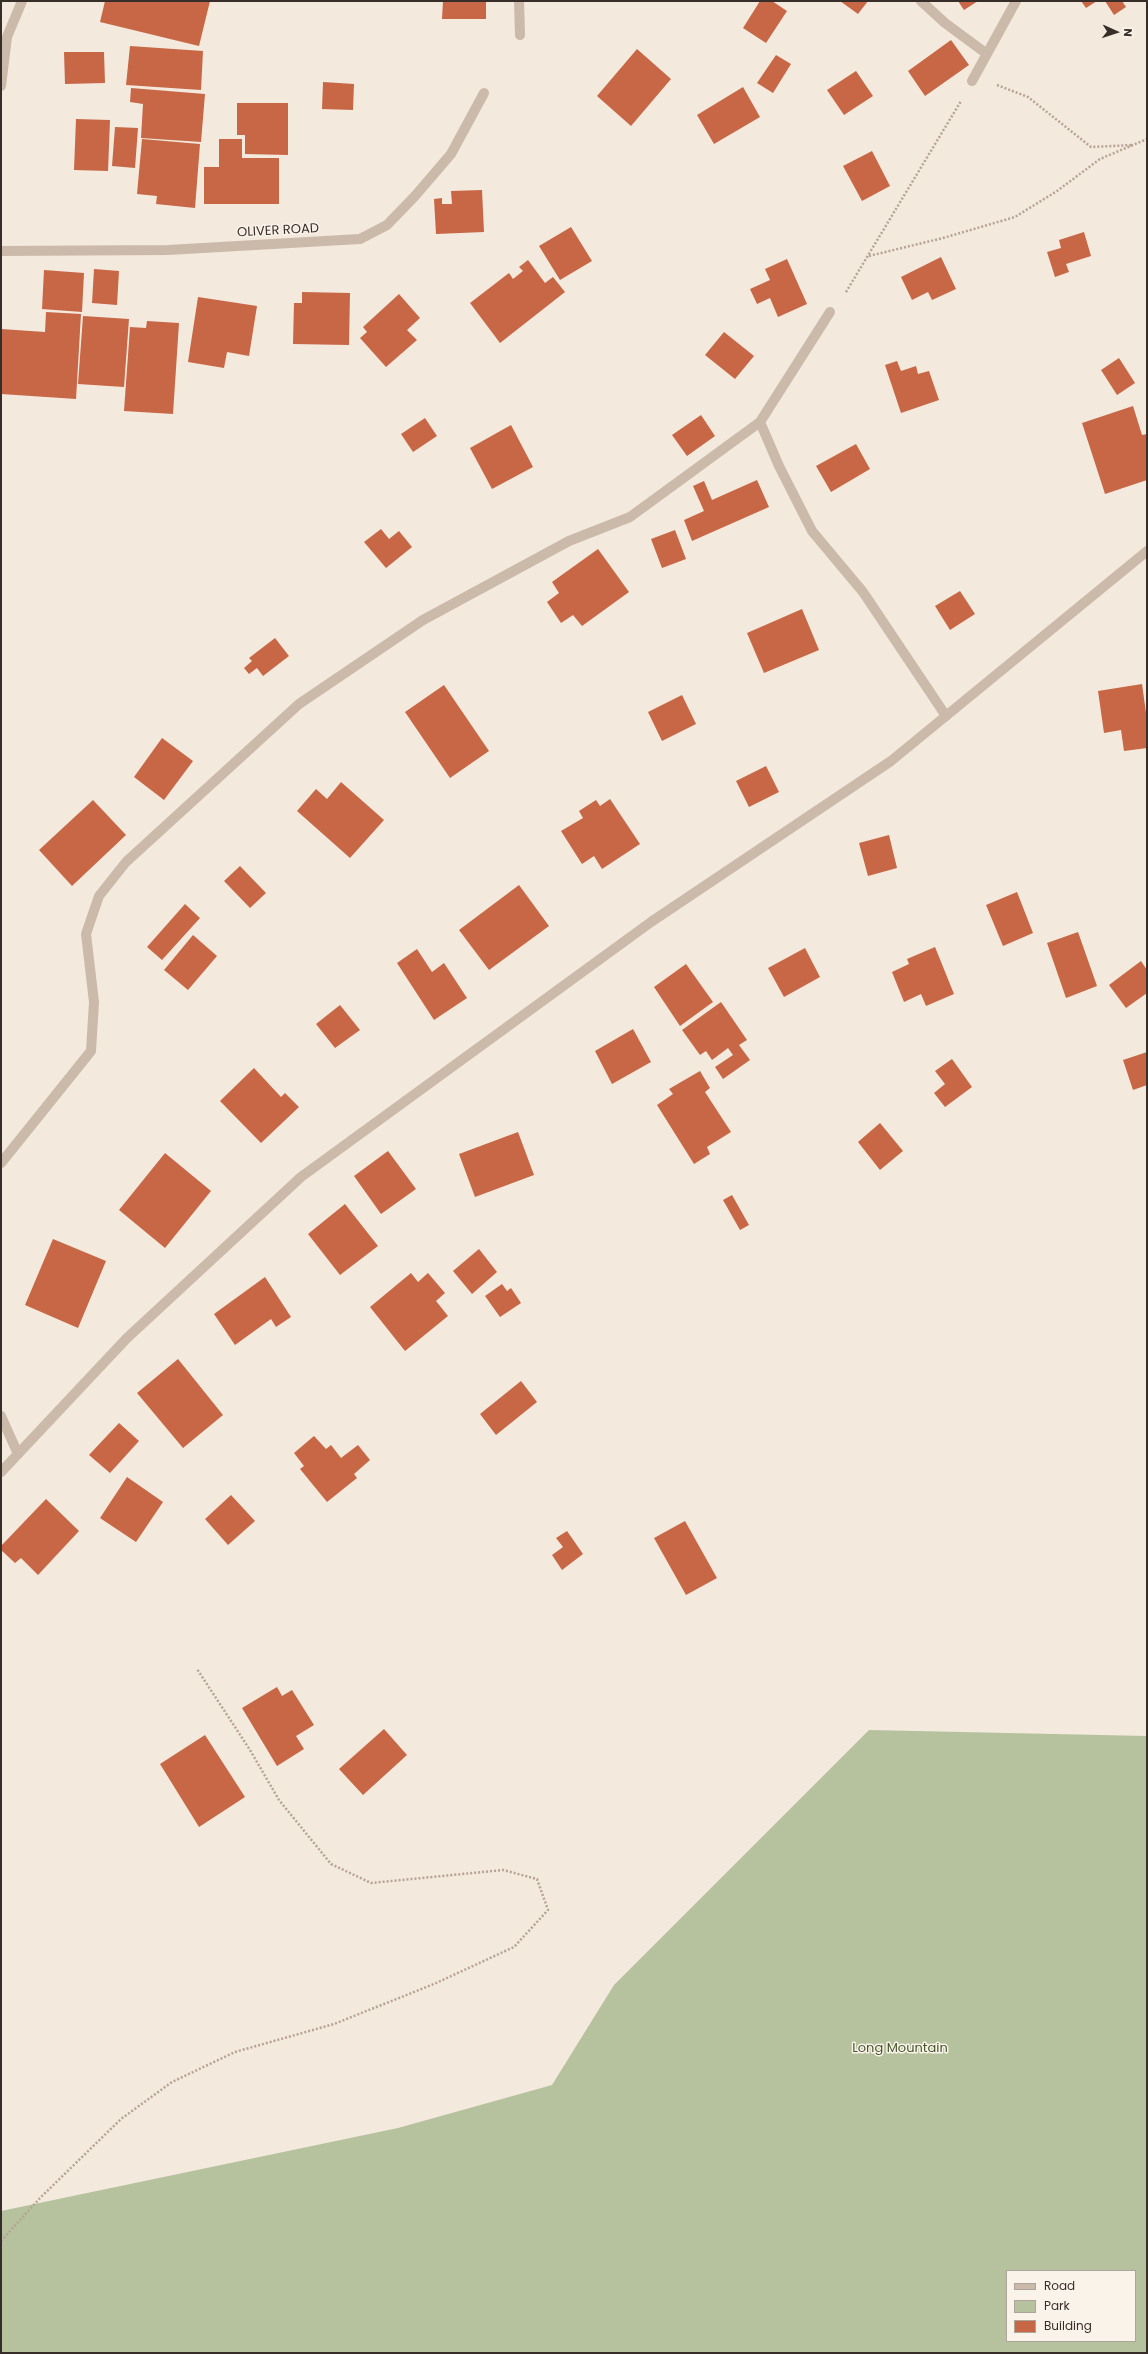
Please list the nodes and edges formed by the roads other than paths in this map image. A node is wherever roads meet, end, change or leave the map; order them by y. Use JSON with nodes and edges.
{"nodes":[{"id":1,"x":22,"y":1,"type":"edge"},
{"id":2,"x":519,"y":1,"type":"edge"},
{"id":3,"x":921,"y":1,"type":"edge"},
{"id":4,"x":1016,"y":1,"type":"edge"},
{"id":5,"x":520,"y":35,"type":"dead end"},
{"id":6,"x":987,"y":54,"type":"junction"},
{"id":7,"x":972,"y":81,"type":"road end"},
{"id":8,"x":1,"y":86,"type":"edge"},
{"id":9,"x":484,"y":93,"type":"dead end"},
{"id":10,"x":1,"y":251,"type":"edge"},
{"id":11,"x":830,"y":312,"type":"road end"},
{"id":12,"x":760,"y":422,"type":"junction"},
{"id":13,"x":1147,"y":551,"type":"edge"},
{"id":14,"x":946,"y":716,"type":"junction"},
{"id":15,"x":1,"y":1163,"type":"edge"},
{"id":16,"x":1,"y":1416,"type":"edge"},
{"id":17,"x":18,"y":1454,"type":"junction"},
{"id":18,"x":1,"y":1472,"type":"edge"}],
"edges":[{"from":1,"to":8,"type":"street"},
{"from":2,"to":5,"type":"street"},
{"from":3,"to":6,"type":"street"},
{"from":4,"to":6,"type":"street"},
{"from":6,"to":7,"type":"street"},
{"from":9,"to":10,"type":"street","name":"OLIVER ROAD"},
{"from":11,"to":12,"type":"street"},
{"from":12,"to":14,"type":"street"},
{"from":12,"to":15,"type":"street"},
{"from":13,"to":14,"type":"street"},
{"from":14,"to":17,"type":"street"},
{"from":16,"to":17,"type":"street"},
{"from":17,"to":18,"type":"street"}]}
